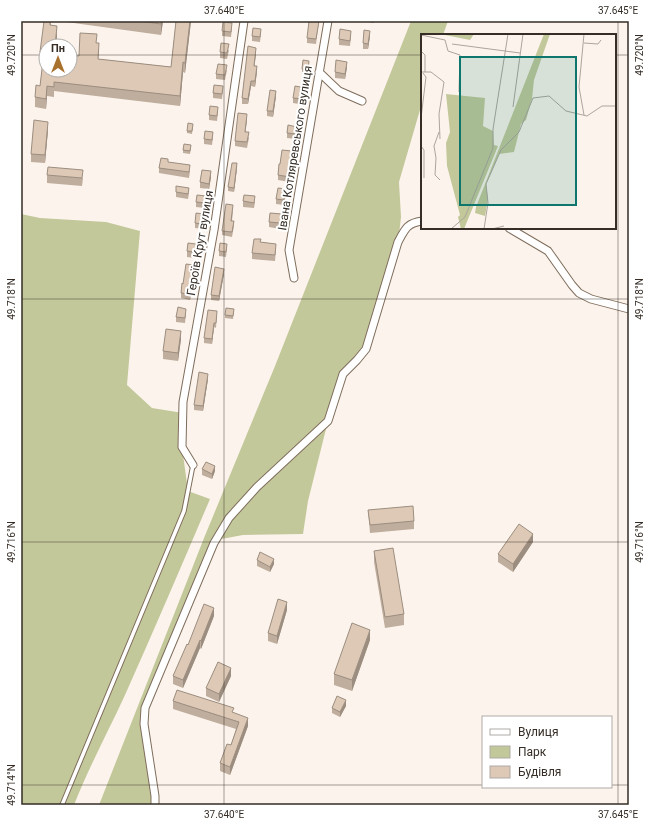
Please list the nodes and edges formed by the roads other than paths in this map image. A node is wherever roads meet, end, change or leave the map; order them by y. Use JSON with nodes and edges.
{"nodes":[{"id":1,"x":244,"y":21,"type":"edge"},
{"id":2,"x":328,"y":21,"type":"edge"},
{"id":3,"x":318,"y":72,"type":"junction"},
{"id":4,"x":362,"y":101,"type":"dead end"},
{"id":5,"x":421,"y":221,"type":"edge"},
{"id":6,"x":511,"y":229,"type":"edge"},
{"id":7,"x":294,"y":278,"type":"dead end"},
{"id":8,"x":629,"y":309,"type":"edge"},
{"id":9,"x":193,"y":465,"type":"joint"},
{"id":10,"x":62,"y":805,"type":"edge"},
{"id":11,"x":155,"y":805,"type":"edge"}],
"edges":[{"from":1,"to":9,"type":"street","name":"Героїв Крут вулиця"},
{"from":2,"to":3,"type":"street","name":"Івана Котляревського вулиця"},
{"from":3,"to":4,"type":"street"},
{"from":3,"to":7,"type":"street","name":"Івана Котляревського вулиця"},
{"from":5,"to":11,"type":"street"},
{"from":6,"to":8,"type":"street"},
{"from":9,"to":10,"type":"lane"}]}
